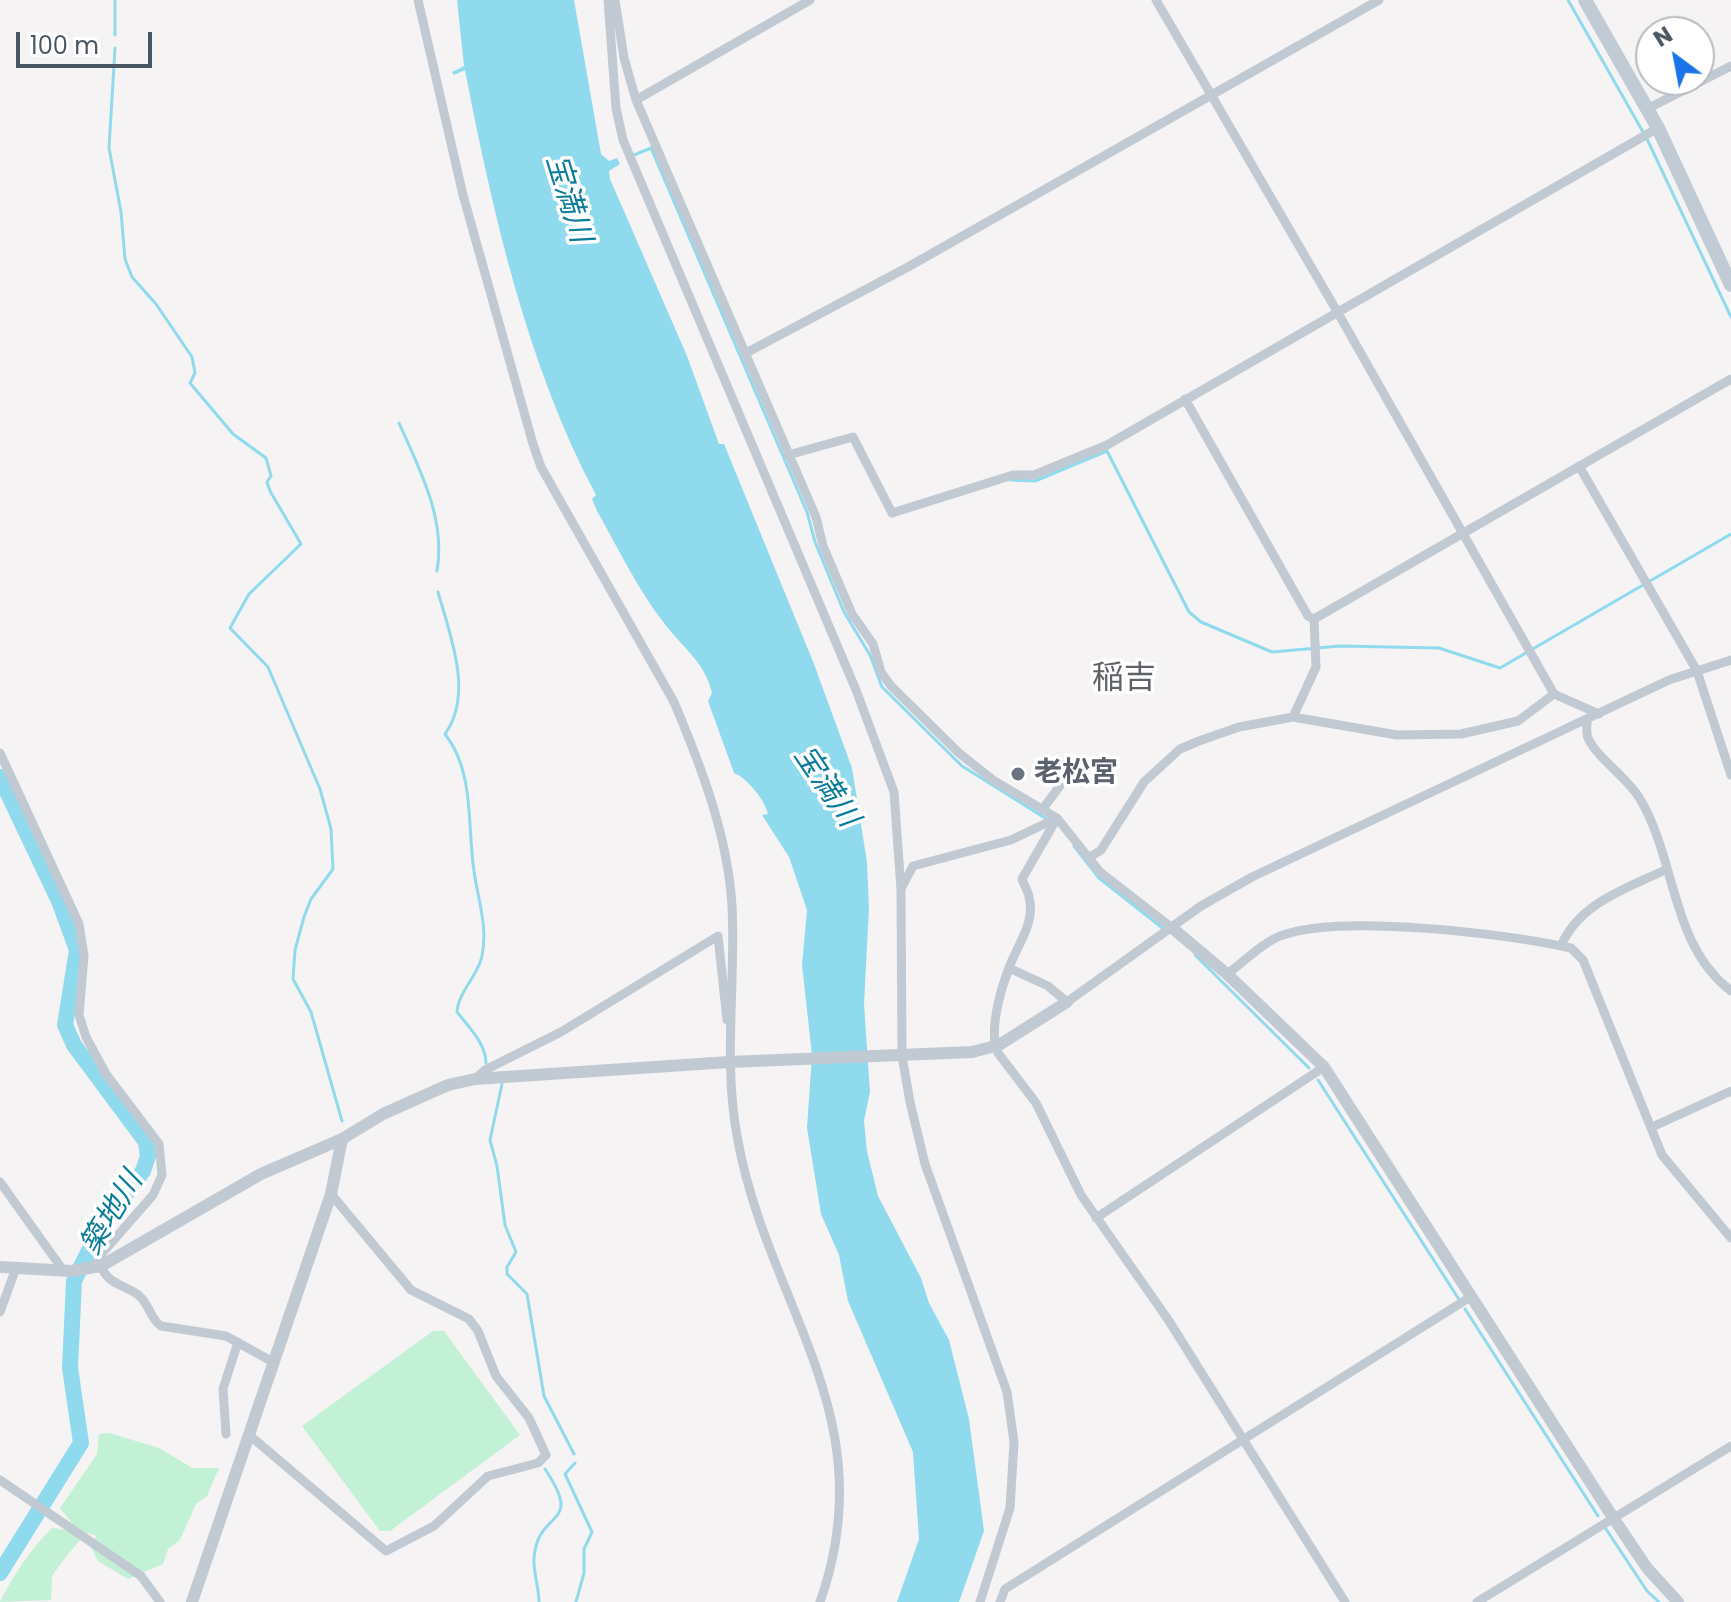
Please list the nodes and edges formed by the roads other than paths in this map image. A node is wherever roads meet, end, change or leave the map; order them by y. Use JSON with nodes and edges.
{"nodes":[{"id":1,"x":418,"y":0,"type":"edge"},
{"id":2,"x":608,"y":0,"type":"edge"},
{"id":3,"x":615,"y":0,"type":"edge"},
{"id":4,"x":810,"y":0,"type":"edge"},
{"id":5,"x":1156,"y":0,"type":"edge"},
{"id":6,"x":1379,"y":0,"type":"edge"},
{"id":7,"x":1585,"y":0,"type":"edge"},
{"id":8,"x":1731,"y":66,"type":"edge"},
{"id":9,"x":1211,"y":96,"type":"junction"},
{"id":10,"x":636,"y":100,"type":"junction"},
{"id":11,"x":1647,"y":109,"type":"junction"},
{"id":12,"x":1658,"y":128,"type":"junction"},
{"id":13,"x":1731,"y":285,"type":"edge"},
{"id":14,"x":1338,"y":313,"type":"junction"},
{"id":15,"x":746,"y":353,"type":"junction"},
{"id":16,"x":1731,"y":379,"type":"edge"},
{"id":17,"x":1185,"y":399,"type":"junction"},
{"id":18,"x":788,"y":455,"type":"junction"},
{"id":19,"x":1579,"y":466,"type":"junction"},
{"id":20,"x":1462,"y":534,"type":"junction"},
{"id":21,"x":1314,"y":619,"type":"junction"},
{"id":22,"x":1731,"y":660,"type":"edge"},
{"id":23,"x":1697,"y":671,"type":"junction"},
{"id":24,"x":1554,"y":694,"type":"junction"},
{"id":25,"x":1599,"y":714,"type":"junction"},
{"id":26,"x":1293,"y":717,"type":"junction"},
{"id":27,"x":1587,"y":720,"type":"junction"},
{"id":28,"x":0,"y":753,"type":"edge"},
{"id":29,"x":1068,"y":775,"type":"dead end"},
{"id":30,"x":1731,"y":775,"type":"edge"},
{"id":31,"x":1042,"y":810,"type":"junction"},
{"id":32,"x":1057,"y":818,"type":"junction"},
{"id":33,"x":899,"y":844,"type":"junction"},
{"id":34,"x":1090,"y":857,"type":"junction"},
{"id":35,"x":913,"y":866,"type":"junction"},
{"id":36,"x":1667,"y":869,"type":"junction"},
{"id":37,"x":901,"y":890,"type":"junction"},
{"id":38,"x":1171,"y":927,"type":"junction"},
{"id":39,"x":1561,"y":946,"type":"junction"},
{"id":40,"x":1009,"y":968,"type":"junction"},
{"id":41,"x":1227,"y":974,"type":"junction"},
{"id":42,"x":1731,"y":991,"type":"edge"},
{"id":43,"x":1067,"y":1002,"type":"junction"},
{"id":44,"x":730,"y":1032,"type":"junction"},
{"id":45,"x":995,"y":1042,"type":"dead end"},
{"id":46,"x":998,"y":1053,"type":"dead end"},
{"id":47,"x":896,"y":1056,"type":"junction"},
{"id":48,"x":734,"y":1062,"type":"junction"},
{"id":49,"x":1324,"y":1067,"type":"junction"},
{"id":50,"x":475,"y":1079,"type":"junction"},
{"id":51,"x":1731,"y":1091,"type":"edge"},
{"id":52,"x":1652,"y":1127,"type":"junction"},
{"id":53,"x":342,"y":1139,"type":"junction"},
{"id":54,"x":0,"y":1182,"type":"edge"},
{"id":55,"x":331,"y":1194,"type":"junction"},
{"id":56,"x":1096,"y":1218,"type":"junction"},
{"id":57,"x":1731,"y":1238,"type":"edge"},
{"id":58,"x":0,"y":1267,"type":"edge"},
{"id":59,"x":96,"y":1267,"type":"junction"},
{"id":60,"x":16,"y":1268,"type":"junction"},
{"id":61,"x":63,"y":1270,"type":"junction"},
{"id":62,"x":1472,"y":1296,"type":"junction"},
{"id":63,"x":0,"y":1312,"type":"edge"},
{"id":64,"x":238,"y":1342,"type":"junction"},
{"id":65,"x":273,"y":1362,"type":"junction"},
{"id":66,"x":226,"y":1434,"type":"dead end"},
{"id":67,"x":248,"y":1434,"type":"junction"},
{"id":68,"x":1244,"y":1440,"type":"junction"},
{"id":69,"x":1731,"y":1446,"type":"edge"},
{"id":70,"x":0,"y":1480,"type":"edge"},
{"id":71,"x":1612,"y":1516,"type":"junction"},
{"id":72,"x":160,"y":1602,"type":"edge"},
{"id":73,"x":192,"y":1602,"type":"edge"},
{"id":74,"x":820,"y":1602,"type":"edge"},
{"id":75,"x":980,"y":1602,"type":"edge"},
{"id":76,"x":1000,"y":1602,"type":"edge"},
{"id":77,"x":1345,"y":1602,"type":"edge"},
{"id":78,"x":1477,"y":1602,"type":"edge"},
{"id":79,"x":1678,"y":1602,"type":"edge"}],
"edges":[{"from":1,"to":44,"type":"street"},
{"from":2,"to":33,"type":"street"},
{"from":3,"to":10,"type":"street"},
{"from":4,"to":10,"type":"street"},
{"from":5,"to":9,"type":"street"},
{"from":6,"to":9,"type":"street"},
{"from":7,"to":11,"type":"main road"},
{"from":8,"to":11,"type":"street"},
{"from":9,"to":14,"type":"street"},
{"from":9,"to":15,"type":"street"},
{"from":10,"to":15,"type":"street"},
{"from":11,"to":12,"type":"main road"},
{"from":12,"to":13,"type":"main road"},
{"from":12,"to":14,"type":"street"},
{"from":14,"to":17,"type":"street"},
{"from":14,"to":20,"type":"street"},
{"from":15,"to":18,"type":"street"},
{"from":16,"to":19,"type":"street"},
{"from":17,"to":18,"type":"street"},
{"from":17,"to":21,"type":"street"},
{"from":18,"to":31,"type":"street"},
{"from":19,"to":20,"type":"street"},
{"from":19,"to":23,"type":"street"},
{"from":20,"to":21,"type":"street"},
{"from":20,"to":24,"type":"street"},
{"from":21,"to":26,"type":"street"},
{"from":22,"to":23,"type":"street"},
{"from":23,"to":25,"type":"street"},
{"from":23,"to":30,"type":"street"},
{"from":24,"to":25,"type":"street"},
{"from":24,"to":26,"type":"street"},
{"from":25,"to":27,"type":"street"},
{"from":26,"to":34,"type":"street"},
{"from":27,"to":36,"type":"street"},
{"from":27,"to":38,"type":"street"},
{"from":28,"to":59,"type":"street"},
{"from":29,"to":31,"type":"street"},
{"from":31,"to":32,"type":"street"},
{"from":32,"to":34,"type":"street"},
{"from":32,"to":35,"type":"street"},
{"from":32,"to":40,"type":"street"},
{"from":33,"to":35,"type":"street"},
{"from":33,"to":37,"type":"street"},
{"from":34,"to":38,"type":"street"},
{"from":35,"to":37,"type":"street"},
{"from":36,"to":39,"type":"street"},
{"from":36,"to":42,"type":"street"},
{"from":37,"to":47,"type":"street"},
{"from":38,"to":41,"type":"street"},
{"from":38,"to":43,"type":"street"},
{"from":39,"to":41,"type":"street"},
{"from":39,"to":52,"type":"street"},
{"from":40,"to":43,"type":"street"},
{"from":40,"to":45,"type":"street"},
{"from":41,"to":49,"type":"street"},
{"from":43,"to":47,"type":"street"},
{"from":44,"to":48,"type":"street"},
{"from":44,"to":50,"type":"street"},
{"from":46,"to":56,"type":"street"},
{"from":47,"to":48,"type":"street"},
{"from":47,"to":75,"type":"street"},
{"from":48,"to":50,"type":"street"},
{"from":48,"to":74,"type":"street"},
{"from":49,"to":56,"type":"street"},
{"from":49,"to":62,"type":"street"},
{"from":50,"to":53,"type":"street"},
{"from":51,"to":52,"type":"street"},
{"from":52,"to":57,"type":"street"},
{"from":53,"to":55,"type":"street"},
{"from":53,"to":59,"type":"street"},
{"from":54,"to":61,"type":"street"},
{"from":55,"to":65,"type":"street"},
{"from":55,"to":67,"type":"street"},
{"from":56,"to":68,"type":"street"},
{"from":58,"to":60,"type":"street"},
{"from":59,"to":61,"type":"street"},
{"from":59,"to":64,"type":"street"},
{"from":60,"to":61,"type":"street"},
{"from":60,"to":63,"type":"street"},
{"from":62,"to":68,"type":"street"},
{"from":62,"to":71,"type":"street"},
{"from":64,"to":65,"type":"street"},
{"from":64,"to":66,"type":"street"},
{"from":65,"to":67,"type":"street"},
{"from":67,"to":73,"type":"street"},
{"from":68,"to":76,"type":"street"},
{"from":68,"to":77,"type":"street"},
{"from":69,"to":71,"type":"street"},
{"from":70,"to":72,"type":"street"},
{"from":71,"to":78,"type":"street"},
{"from":71,"to":79,"type":"street"}]}
